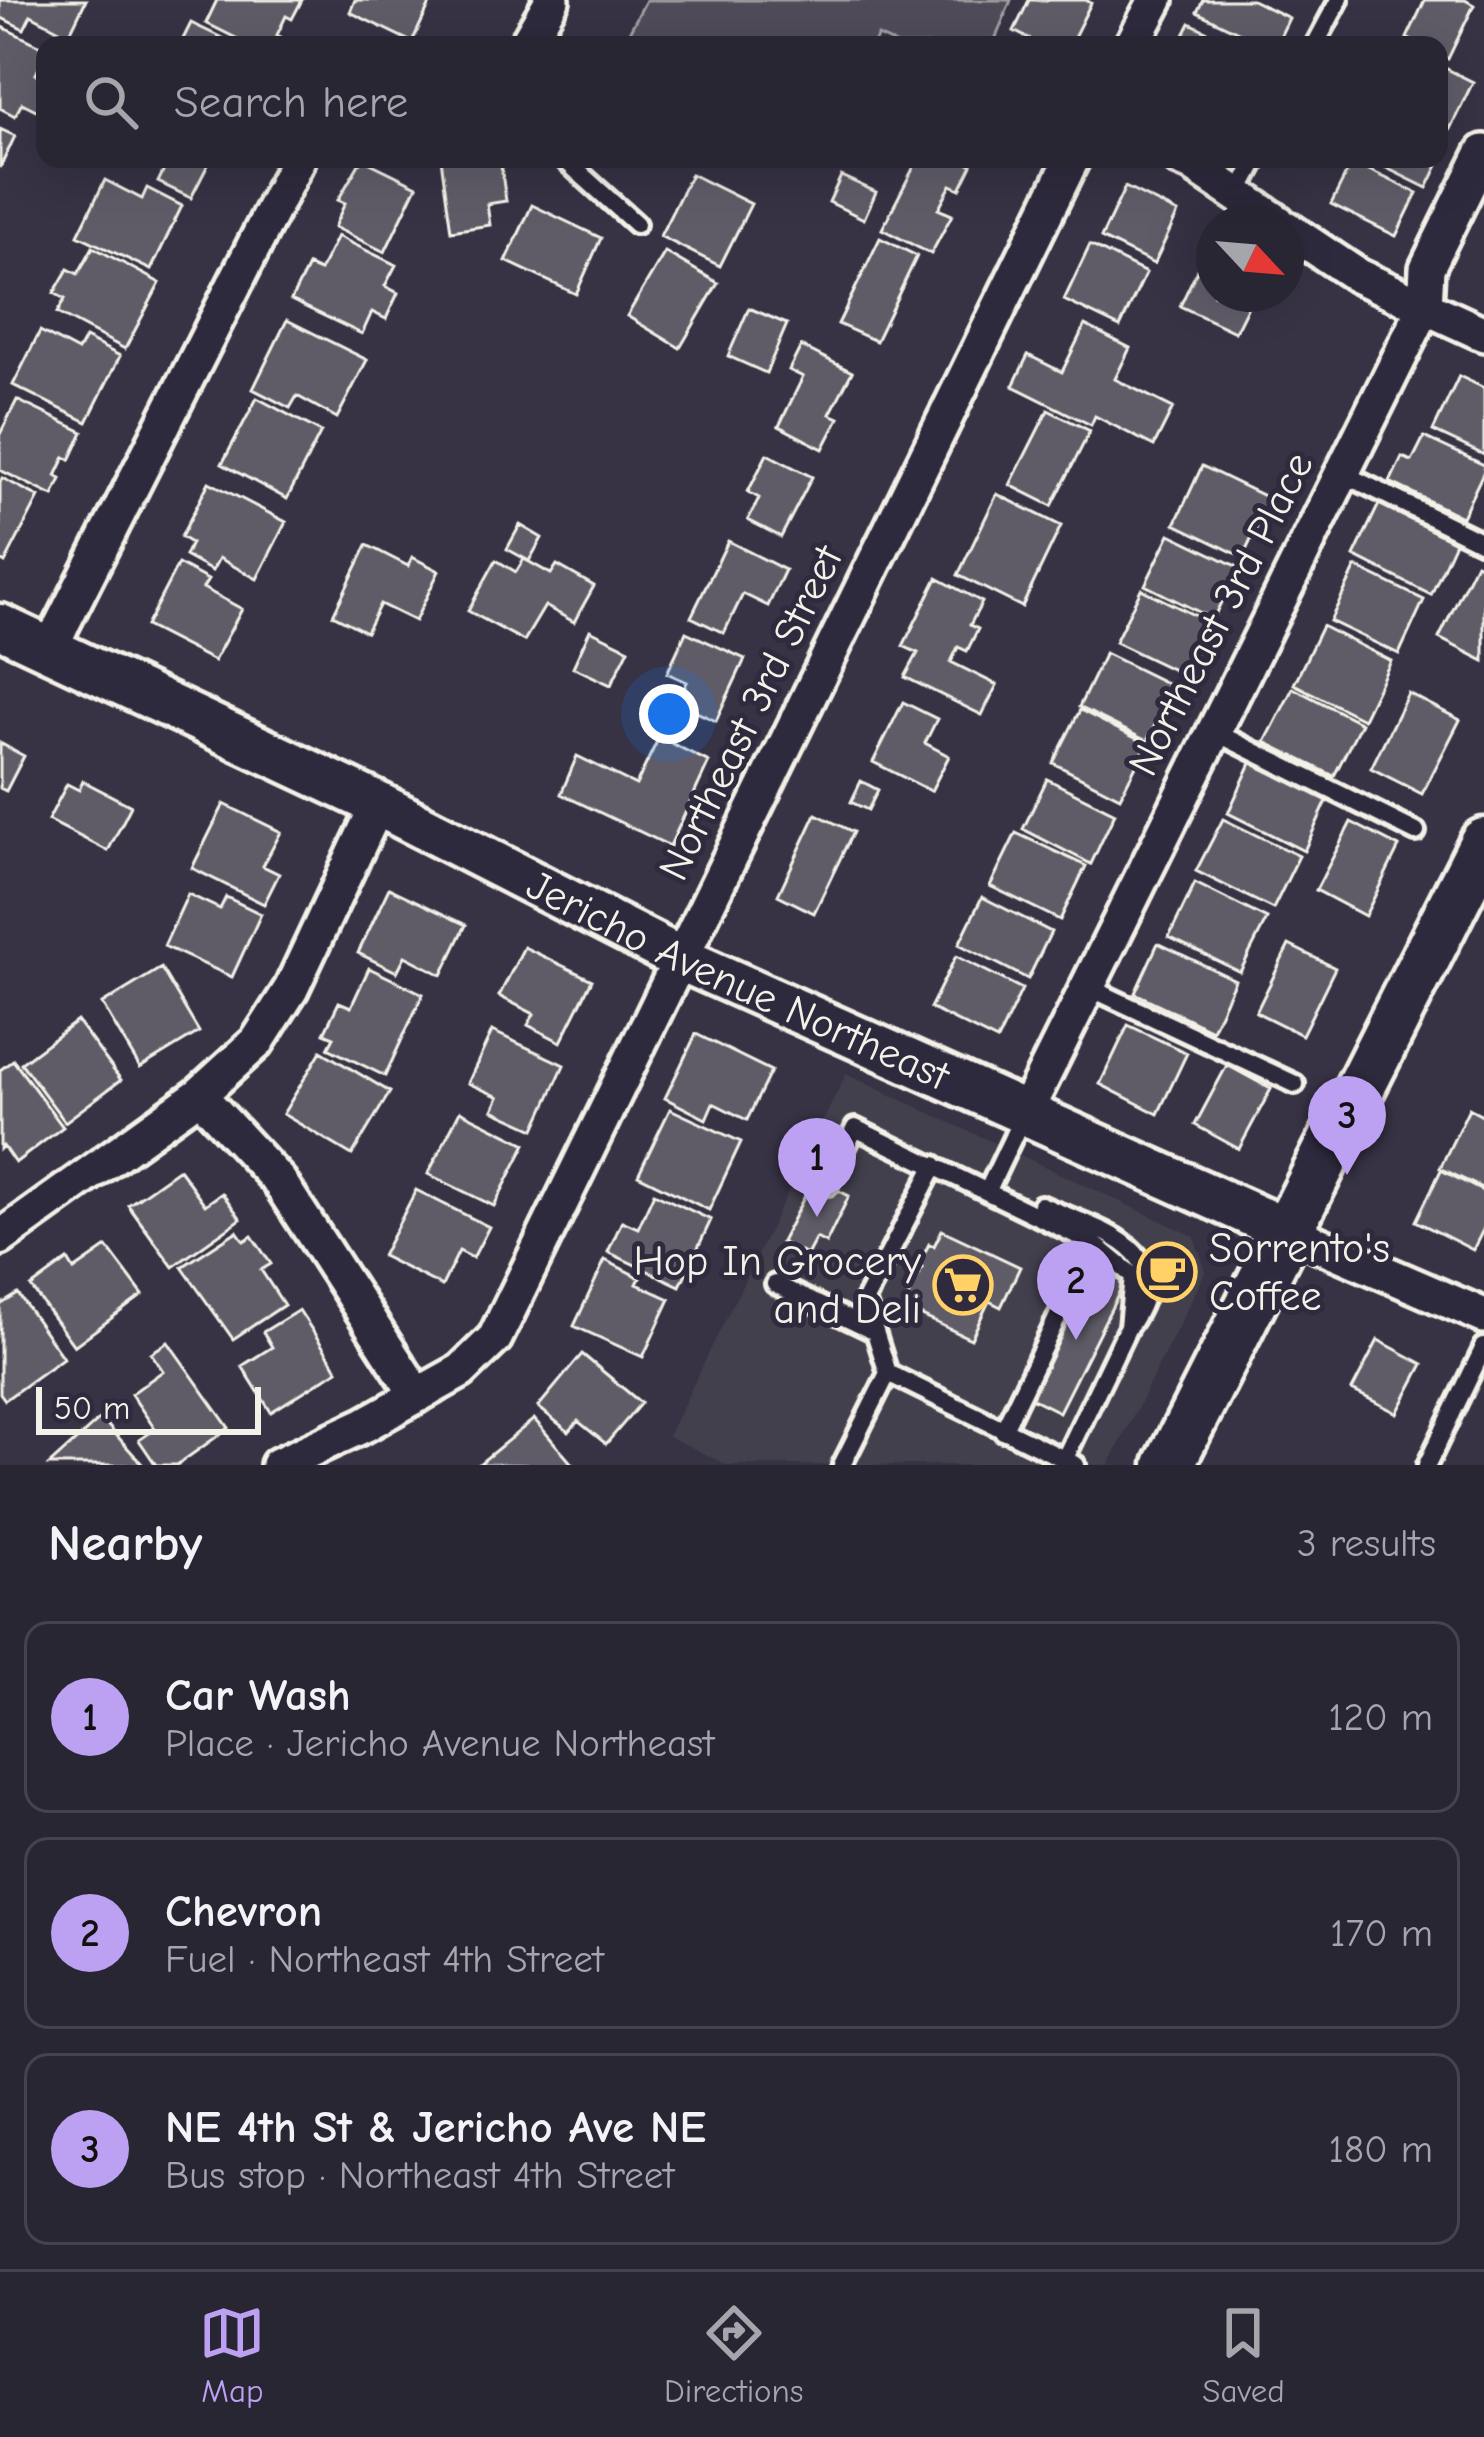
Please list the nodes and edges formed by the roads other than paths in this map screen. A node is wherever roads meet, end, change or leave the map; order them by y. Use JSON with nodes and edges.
{"nodes":[{"id":1,"x":552,"y":0,"type":"edge"},
{"id":2,"x":1156,"y":0,"type":"edge"},
{"id":3,"x":1339,"y":0,"type":"edge"},
{"id":4,"x":531,"y":36,"type":"edge"},
{"id":5,"x":1137,"y":36,"type":"edge"},
{"id":6,"x":1321,"y":36,"type":"edge"},
{"id":7,"x":1484,"y":152,"type":"edge"},
{"id":8,"x":293,"y":168,"type":"edge"},
{"id":9,"x":574,"y":168,"type":"edge"},
{"id":10,"x":1068,"y":168,"type":"edge"},
{"id":11,"x":1194,"y":168,"type":"edge"},
{"id":12,"x":1252,"y":168,"type":"edge"},
{"id":13,"x":1238,"y":195,"type":"junction"},
{"id":14,"x":1251,"y":204,"type":"edge"},
{"id":15,"x":636,"y":224,"type":"dead end"},
{"id":16,"x":1304,"y":239,"type":"edge"},
{"id":17,"x":1425,"y":306,"type":"junction"},
{"id":18,"x":1484,"y":334,"type":"edge"},
{"id":19,"x":1342,"y":473,"type":"junction"},
{"id":20,"x":1484,"y":542,"type":"edge"},
{"id":21,"x":0,"y":626,"type":"edge"},
{"id":22,"x":49,"y":650,"type":"junction"},
{"id":23,"x":1213,"y":731,"type":"junction"},
{"id":24,"x":379,"y":805,"type":"junction"},
{"id":25,"x":1416,"y":832,"type":"dead end"},
{"id":26,"x":1484,"y":843,"type":"edge"},
{"id":27,"x":681,"y":958,"type":"junction"},
{"id":28,"x":1086,"y":986,"type":"junction"},
{"id":29,"x":1295,"y":1084,"type":"dead end"},
{"id":30,"x":199,"y":1095,"type":"junction"},
{"id":31,"x":1024,"y":1113,"type":"junction"},
{"id":32,"x":934,"y":1165,"type":"junction"},
{"id":33,"x":827,"y":1185,"type":"dead end"},
{"id":34,"x":989,"y":1187,"type":"junction"},
{"id":35,"x":1288,"y":1231,"type":"junction"},
{"id":36,"x":0,"y":1238,"type":"edge"},
{"id":37,"x":1093,"y":1243,"type":"junction"},
{"id":38,"x":776,"y":1284,"type":"dead end"},
{"id":39,"x":1484,"y":1316,"type":"edge"},
{"id":40,"x":1128,"y":1327,"type":"junction"},
{"id":41,"x":875,"y":1332,"type":"junction"},
{"id":42,"x":1484,"y":1347,"type":"edge"},
{"id":43,"x":888,"y":1373,"type":"junction"},
{"id":44,"x":417,"y":1395,"type":"junction"},
{"id":45,"x":1004,"y":1431,"type":"junction"},
{"id":46,"x":1070,"y":1462,"type":"edge"},
{"id":47,"x":278,"y":1465,"type":"edge"},
{"id":48,"x":842,"y":1465,"type":"edge"},
{"id":49,"x":1169,"y":1465,"type":"edge"},
{"id":50,"x":1427,"y":1465,"type":"edge"}],
"edges":[{"from":1,"to":4,"type":"street"},
{"from":2,"to":5,"type":"street"},
{"from":3,"to":6,"type":"lane"},
{"from":7,"to":17,"type":"street","name":"Northeast 3rd Place"},
{"from":8,"to":22,"type":"street"},
{"from":9,"to":15,"type":"lane"},
{"from":10,"to":27,"type":"street","name":"Northeast 3rd Street"},
{"from":11,"to":13,"type":"street"},
{"from":12,"to":13,"type":"lane"},
{"from":13,"to":14,"type":"street"},
{"from":16,"to":17,"type":"street"},
{"from":17,"to":18,"type":"street"},
{"from":17,"to":19,"type":"street","name":"Northeast 3rd Place"},
{"from":19,"to":20,"type":"lane"},
{"from":19,"to":23,"type":"street","name":"Northeast 3rd Place"},
{"from":21,"to":22,"type":"street","name":"Jericho Avenue Northeast"},
{"from":22,"to":24,"type":"street","name":"Jericho Avenue Northeast"},
{"from":23,"to":25,"type":"lane"},
{"from":23,"to":28,"type":"street","name":"Northeast 3rd Place"},
{"from":24,"to":27,"type":"street","name":"Jericho Avenue Northeast"},
{"from":24,"to":30,"type":"street"},
{"from":26,"to":35,"type":"main road"},
{"from":27,"to":31,"type":"street","name":"Jericho Avenue Northeast"},
{"from":27,"to":44,"type":"street","name":"Northeast 3rd Street"},
{"from":28,"to":29,"type":"lane"},
{"from":28,"to":31,"type":"street","name":"Northeast 3rd Place"},
{"from":30,"to":36,"type":"street"},
{"from":30,"to":44,"type":"street"},
{"from":31,"to":34,"type":"lane"},
{"from":31,"to":35,"type":"street","name":"Jericho Avenue Northeast"},
{"from":32,"to":33,"type":"lane"},
{"from":32,"to":34,"type":"lane"},
{"from":32,"to":41,"type":"lane"},
{"from":34,"to":37,"type":"lane"},
{"from":34,"to":40,"type":"lane"},
{"from":35,"to":39,"type":"street","name":"Jericho Avenue Northeast"},
{"from":35,"to":49,"type":"main road"},
{"from":37,"to":40,"type":"lane"},
{"from":37,"to":45,"type":"lane"},
{"from":38,"to":41,"type":"lane"},
{"from":40,"to":46,"type":"lane"},
{"from":41,"to":43,"type":"lane"},
{"from":42,"to":50,"type":"lane"},
{"from":43,"to":45,"type":"lane"},
{"from":43,"to":48,"type":"lane"},
{"from":44,"to":47,"type":"street","name":"Northeast 3rd Street"},
{"from":45,"to":46,"type":"lane"}]}
